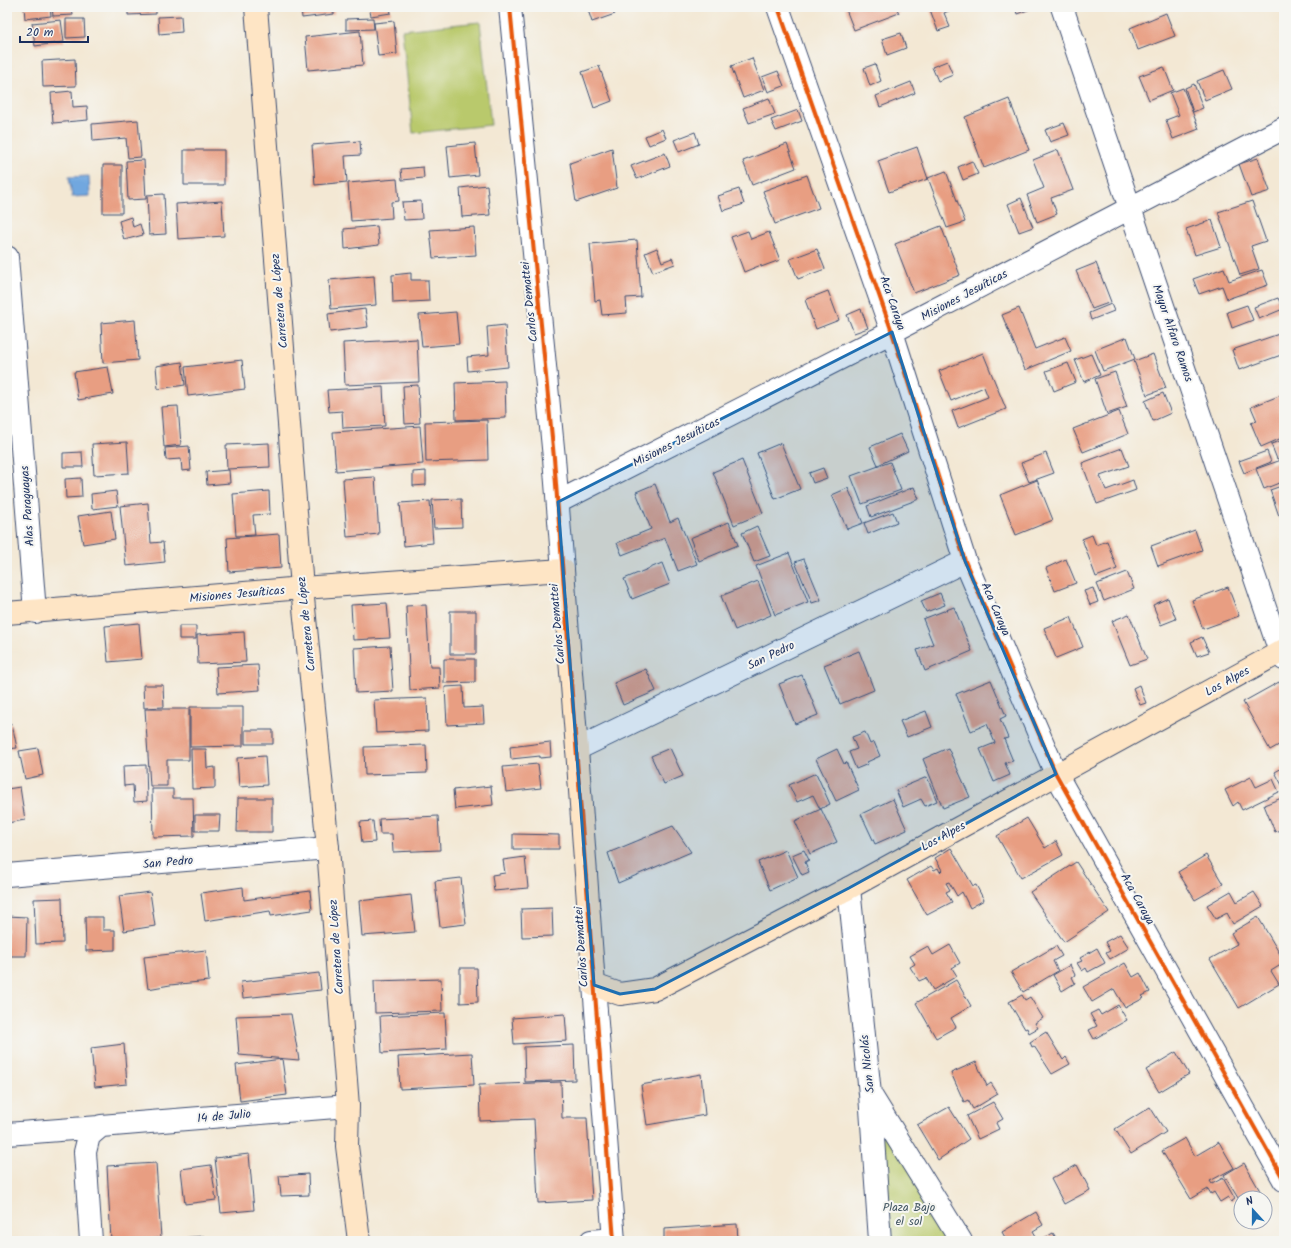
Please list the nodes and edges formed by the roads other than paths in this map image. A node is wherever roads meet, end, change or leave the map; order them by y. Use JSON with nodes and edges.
{"nodes":[{"id":1,"x":256,"y":7,"type":"edge"},
{"id":2,"x":510,"y":7,"type":"edge"},
{"id":3,"x":778,"y":7,"type":"edge"},
{"id":4,"x":1062,"y":7,"type":"edge"},
{"id":5,"x":1284,"y":128,"type":"edge"},
{"id":6,"x":1130,"y":208,"type":"junction"},
{"id":7,"x":7,"y":257,"type":"edge"},
{"id":8,"x":892,"y":332,"type":"junction"},
{"id":9,"x":558,"y":502,"type":"junction"},
{"id":10,"x":965,"y":562,"type":"junction"},
{"id":11,"x":563,"y":570,"type":"junction"},
{"id":12,"x":302,"y":588,"type":"junction"},
{"id":13,"x":35,"y":612,"type":"junction"},
{"id":14,"x":7,"y":614,"type":"edge"},
{"id":15,"x":1283,"y":654,"type":"edge"},
{"id":16,"x":577,"y":749,"type":"junction"},
{"id":17,"x":1056,"y":774,"type":"junction"},
{"id":18,"x":328,"y":848,"type":"junction"},
{"id":19,"x":7,"y":875,"type":"edge"},
{"id":20,"x":849,"y":888,"type":"junction"},
{"id":21,"x":594,"y":985,"type":"junction"},
{"id":22,"x":870,"y":1094,"type":"junction"},
{"id":23,"x":348,"y":1106,"type":"junction"},
{"id":24,"x":99,"y":1127,"type":"junction"},
{"id":25,"x":7,"y":1134,"type":"edge"},
{"id":26,"x":1284,"y":1180,"type":"edge"},
{"id":27,"x":614,"y":1240,"type":"edge"},
{"id":28,"x":92,"y":1241,"type":"edge"},
{"id":29,"x":358,"y":1241,"type":"edge"},
{"id":30,"x":591,"y":1241,"type":"edge"},
{"id":31,"x":880,"y":1241,"type":"edge"},
{"id":32,"x":961,"y":1241,"type":"edge"}],
"edges":[{"from":1,"to":12,"type":"main road","name":"Carretera de López"},
{"from":2,"to":9,"type":"street","name":"Carlos Demattei"},
{"from":3,"to":8,"type":"street","name":"Aca Caraya"},
{"from":4,"to":6,"type":"street","name":"Mayor Alfaro Ramos"},
{"from":5,"to":6,"type":"street","name":"Misiones Jesuíticas"},
{"from":6,"to":8,"type":"street","name":"Misiones Jesuíticas"},
{"from":6,"to":15,"type":"street","name":"Mayor Alfaro Ramos"},
{"from":7,"to":13,"type":"street","name":"Alas Paraguayas"},
{"from":8,"to":9,"type":"street","name":"Misiones Jesuíticas"},
{"from":8,"to":10,"type":"street","name":"Aca Caraya"},
{"from":9,"to":11,"type":"street","name":"Carlos Demattei"},
{"from":10,"to":16,"type":"street","name":"San Pedro"},
{"from":10,"to":17,"type":"street","name":"Aca Caraya"},
{"from":11,"to":12,"type":"main road","name":"Misiones Jesuíticas"},
{"from":11,"to":16,"type":"main road","name":"Carlos Demattei"},
{"from":12,"to":13,"type":"main road","name":"Misiones Jesuíticas"},
{"from":12,"to":18,"type":"main road","name":"Carretera de López"},
{"from":13,"to":14,"type":"main road","name":"Misiones Jesuíticas"},
{"from":15,"to":17,"type":"main road","name":"Los Alpes"},
{"from":16,"to":21,"type":"main road","name":"Carlos Demattei"},
{"from":17,"to":20,"type":"main road","name":"Los Alpes"},
{"from":17,"to":26,"type":"street","name":"Aca Caraya"},
{"from":18,"to":19,"type":"street","name":"San Pedro"},
{"from":18,"to":23,"type":"main road","name":"Carretera de López"},
{"from":20,"to":21,"type":"main road","name":"Los Alpes"},
{"from":20,"to":22,"type":"street","name":"San Nicolás"},
{"from":21,"to":27,"type":"street","name":"Carlos Demattei"},
{"from":22,"to":31,"type":"street","name":"San Nicolás"},
{"from":22,"to":32,"type":"street"},
{"from":23,"to":24,"type":"street","name":"14 de Julio"},
{"from":23,"to":29,"type":"main road","name":"Carretera de López"},
{"from":24,"to":25,"type":"street","name":"14 de Julio"},
{"from":24,"to":28,"type":"street"},
{"from":27,"to":30,"type":"street"}]}
